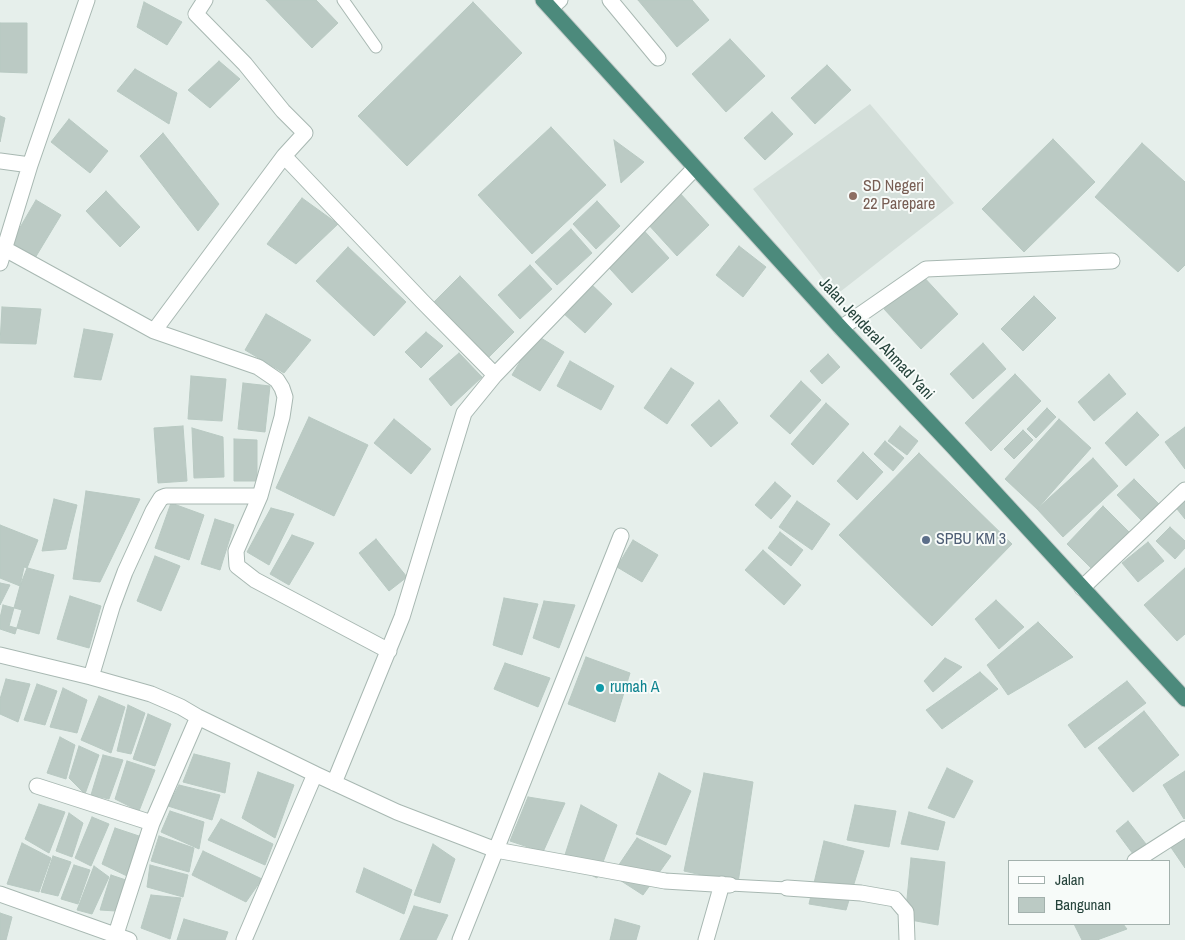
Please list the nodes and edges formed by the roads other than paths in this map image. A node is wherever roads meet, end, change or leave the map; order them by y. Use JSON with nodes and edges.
{"nodes":[{"id":1,"x":87,"y":0,"type":"edge"},
{"id":2,"x":205,"y":0,"type":"edge"},
{"id":3,"x":343,"y":0,"type":"edge"},
{"id":4,"x":610,"y":0,"type":"edge"},
{"id":5,"x":551,"y":3,"type":"edge"},
{"id":6,"x":376,"y":47,"type":"dead end"},
{"id":7,"x":658,"y":58,"type":"dead end"},
{"id":8,"x":284,"y":156,"type":"junction"},
{"id":9,"x":0,"y":161,"type":"edge"},
{"id":10,"x":30,"y":165,"type":"junction"},
{"id":11,"x":695,"y":168,"type":"junction"},
{"id":12,"x":2,"y":256,"type":"edge"},
{"id":13,"x":1112,"y":261,"type":"dead end"},
{"id":14,"x":841,"y":328,"type":"junction"},
{"id":15,"x":154,"y":331,"type":"junction"},
{"id":16,"x":495,"y":375,"type":"junction"},
{"id":17,"x":1185,"y":490,"type":"edge"},
{"id":18,"x":260,"y":496,"type":"junction"},
{"id":19,"x":621,"y":536,"type":"dead end"},
{"id":20,"x":1082,"y":588,"type":"junction"},
{"id":21,"x":389,"y":651,"type":"junction"},
{"id":22,"x":0,"y":655,"type":"edge"},
{"id":23,"x":91,"y":677,"type":"junction"},
{"id":24,"x":1185,"y":700,"type":"edge"},
{"id":25,"x":198,"y":717,"type":"junction"},
{"id":26,"x":315,"y":774,"type":"junction"},
{"id":27,"x":334,"y":784,"type":"junction"},
{"id":28,"x":37,"y":786,"type":"dead end"},
{"id":29,"x":152,"y":823,"type":"junction"},
{"id":30,"x":1185,"y":830,"type":"edge"},
{"id":31,"x":496,"y":850,"type":"junction"},
{"id":32,"x":1137,"y":860,"type":"edge"},
{"id":33,"x":726,"y":884,"type":"junction"},
{"id":34,"x":787,"y":888,"type":"joint"},
{"id":35,"x":0,"y":894,"type":"edge"},
{"id":36,"x":122,"y":937,"type":"edge"},
{"id":37,"x":244,"y":940,"type":"edge"},
{"id":38,"x":460,"y":940,"type":"edge"},
{"id":39,"x":706,"y":940,"type":"edge"},
{"id":40,"x":907,"y":940,"type":"edge"}],
"edges":[{"from":1,"to":10,"type":"street"},
{"from":2,"to":8,"type":"street"},
{"from":3,"to":6,"type":"lane"},
{"from":4,"to":7,"type":"street"},
{"from":5,"to":11,"type":"highway","name":"Jalan Jenderal Ahmad Yani"},
{"from":8,"to":15,"type":"street"},
{"from":8,"to":16,"type":"street"},
{"from":9,"to":10,"type":"street"},
{"from":10,"to":12,"type":"street"},
{"from":11,"to":14,"type":"highway","name":"Jalan Jenderal Ahmad Yani"},
{"from":11,"to":16,"type":"street"},
{"from":12,"to":15,"type":"street"},
{"from":13,"to":14,"type":"street"},
{"from":14,"to":20,"type":"highway","name":"Jalan Jenderal Ahmad Yani"},
{"from":15,"to":18,"type":"street"},
{"from":16,"to":21,"type":"street"},
{"from":17,"to":20,"type":"street"},
{"from":18,"to":21,"type":"street"},
{"from":18,"to":23,"type":"street"},
{"from":19,"to":31,"type":"street"},
{"from":20,"to":24,"type":"highway","name":"Jalan Jenderal Ahmad Yani"},
{"from":21,"to":27,"type":"street"},
{"from":22,"to":23,"type":"street"},
{"from":23,"to":25,"type":"street"},
{"from":25,"to":26,"type":"street"},
{"from":25,"to":29,"type":"street"},
{"from":26,"to":27,"type":"street"},
{"from":26,"to":37,"type":"street"},
{"from":27,"to":31,"type":"street"},
{"from":28,"to":29,"type":"street"},
{"from":29,"to":36,"type":"street"},
{"from":30,"to":32,"type":"street"},
{"from":31,"to":33,"type":"street"},
{"from":31,"to":38,"type":"street"},
{"from":33,"to":34,"type":"lane"},
{"from":33,"to":39,"type":"street"},
{"from":34,"to":40,"type":"street"},
{"from":35,"to":36,"type":"street"}]}
